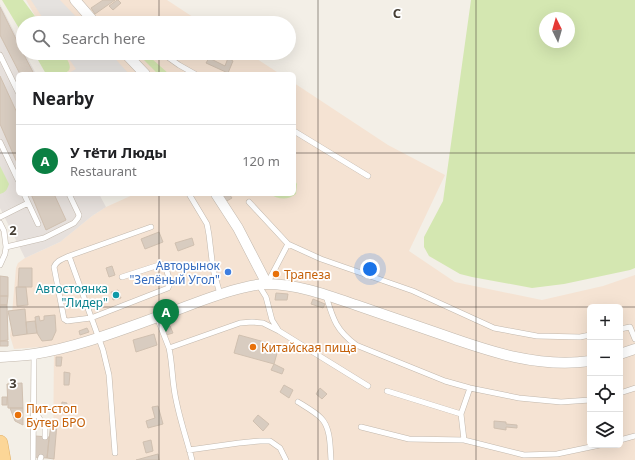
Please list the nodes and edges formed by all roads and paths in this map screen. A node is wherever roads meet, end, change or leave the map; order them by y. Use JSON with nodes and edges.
{"nodes":[{"id":1,"x":75,"y":0,"type":"edge"},
{"id":2,"x":89,"y":16,"type":"edge"},
{"id":3,"x":0,"y":55,"type":"edge"},
{"id":4,"x":132,"y":60,"type":"edge"},
{"id":5,"x":172,"y":60,"type":"edge"},
{"id":6,"x":143,"y":72,"type":"edge"},
{"id":7,"x":191,"y":72,"type":"edge"},
{"id":8,"x":16,"y":88,"type":"edge"},
{"id":9,"x":296,"y":132,"type":"edge"},
{"id":10,"x":0,"y":142,"type":"edge"},
{"id":11,"x":16,"y":176,"type":"edge"},
{"id":12,"x":368,"y":176,"type":"dead end"},
{"id":13,"x":25,"y":196,"type":"edge"},
{"id":14,"x":70,"y":196,"type":"edge"},
{"id":15,"x":191,"y":196,"type":"edge"},
{"id":16,"x":217,"y":196,"type":"edge"},
{"id":17,"x":248,"y":202,"type":"dead end"},
{"id":18,"x":28,"y":203,"type":"junction"},
{"id":19,"x":0,"y":217,"type":"edge"},
{"id":20,"x":0,"y":223,"type":"edge"},
{"id":21,"x":38,"y":224,"type":"dead end"},
{"id":22,"x":151,"y":226,"type":"dead end"},
{"id":23,"x":288,"y":244,"type":"junction"},
{"id":24,"x":6,"y":247,"type":"junction"},
{"id":25,"x":69,"y":256,"type":"junction"},
{"id":26,"x":0,"y":265,"type":"edge"},
{"id":27,"x":122,"y":277,"type":"dead end"},
{"id":28,"x":263,"y":284,"type":"junction"},
{"id":29,"x":220,"y":294,"type":"junction"},
{"id":30,"x":326,"y":295,"type":"junction"},
{"id":31,"x":157,"y":317,"type":"junction"},
{"id":32,"x":91,"y":318,"type":"junction"},
{"id":33,"x":633,"y":326,"type":"edge"},
{"id":34,"x":623,"y":328,"type":"edge"},
{"id":35,"x":279,"y":331,"type":"junction"},
{"id":36,"x":587,"y":335,"type":"edge"},
{"id":37,"x":98,"y":338,"type":"junction"},
{"id":38,"x":635,"y":339,"type":"edge"},
{"id":39,"x":169,"y":348,"type":"junction"},
{"id":40,"x":635,"y":349,"type":"edge"},
{"id":41,"x":623,"y":353,"type":"edge"},
{"id":42,"x":34,"y":354,"type":"junction"},
{"id":43,"x":0,"y":357,"type":"edge"},
{"id":44,"x":587,"y":361,"type":"edge"},
{"id":45,"x":368,"y":386,"type":"dead end"},
{"id":46,"x":470,"y":388,"type":"junction"},
{"id":47,"x":635,"y":388,"type":"edge"},
{"id":48,"x":386,"y":391,"type":"dead end"},
{"id":49,"x":623,"y":391,"type":"edge"},
{"id":50,"x":587,"y":400,"type":"edge"},
{"id":51,"x":298,"y":402,"type":"dead end"},
{"id":52,"x":34,"y":408,"type":"junction"},
{"id":53,"x":461,"y":414,"type":"junction"},
{"id":54,"x":362,"y":427,"type":"dead end"},
{"id":55,"x":635,"y":436,"type":"edge"},
{"id":56,"x":45,"y":437,"type":"dead end"},
{"id":57,"x":623,"y":439,"type":"edge"},
{"id":58,"x":464,"y":440,"type":"junction"},
{"id":59,"x":0,"y":443,"type":"edge"},
{"id":60,"x":587,"y":448,"type":"edge"},
{"id":61,"x":189,"y":450,"type":"junction"},
{"id":62,"x":115,"y":453,"type":"dead end"},
{"id":63,"x":3,"y":460,"type":"edge"},
{"id":64,"x":33,"y":460,"type":"edge"},
{"id":65,"x":192,"y":460,"type":"edge"},
{"id":66,"x":286,"y":460,"type":"edge"},
{"id":67,"x":331,"y":460,"type":"edge"}],
"edges":[{"from":1,"to":2,"type":"street"},
{"from":3,"to":8,"type":"lane"},
{"from":4,"to":6,"type":"street"},
{"from":5,"to":7,"type":"lane"},
{"from":9,"to":12,"type":"lane"},
{"from":10,"to":11,"type":"lane"},
{"from":13,"to":18,"type":"lane"},
{"from":14,"to":24,"type":"lane"},
{"from":15,"to":29,"type":"lane"},
{"from":16,"to":28,"type":"street"},
{"from":17,"to":23,"type":"lane"},
{"from":18,"to":19,"type":"lane"},
{"from":18,"to":21,"type":"lane"},
{"from":20,"to":24,"type":"lane"},
{"from":22,"to":25,"type":"lane"},
{"from":23,"to":28,"type":"lane"},
{"from":23,"to":36,"type":"lane"},
{"from":24,"to":26,"type":"lane"},
{"from":25,"to":32,"type":"lane"},
{"from":25,"to":32,"type":"lane"},
{"from":27,"to":32,"type":"lane"},
{"from":28,"to":29,"type":"street"},
{"from":28,"to":30,"type":"street"},
{"from":28,"to":35,"type":"lane"},
{"from":29,"to":31,"type":"street"},
{"from":30,"to":44,"type":"street"},
{"from":30,"to":46,"type":"lane"},
{"from":31,"to":37,"type":"street"},
{"from":31,"to":39,"type":"lane"},
{"from":32,"to":37,"type":"lane"},
{"from":33,"to":34,"type":"lane"},
{"from":33,"to":38,"type":"lane"},
{"from":35,"to":39,"type":"lane"},
{"from":35,"to":45,"type":"lane"},
{"from":37,"to":42,"type":"street"},
{"from":37,"to":62,"type":"lane"},
{"from":39,"to":61,"type":"lane"},
{"from":40,"to":41,"type":"street"},
{"from":42,"to":43,"type":"street"},
{"from":42,"to":52,"type":"lane"},
{"from":46,"to":50,"type":"lane"},
{"from":46,"to":53,"type":"lane"},
{"from":47,"to":49,"type":"lane"},
{"from":48,"to":53,"type":"lane"},
{"from":51,"to":67,"type":"lane"},
{"from":52,"to":56,"type":"lane"},
{"from":52,"to":64,"type":"lane"},
{"from":53,"to":58,"type":"lane"},
{"from":54,"to":58,"type":"lane"},
{"from":55,"to":57,"type":"lane"},
{"from":58,"to":60,"type":"lane"},
{"from":59,"to":63,"type":"main road"},
{"from":61,"to":65,"type":"lane"},
{"from":61,"to":66,"type":"lane"}]}
